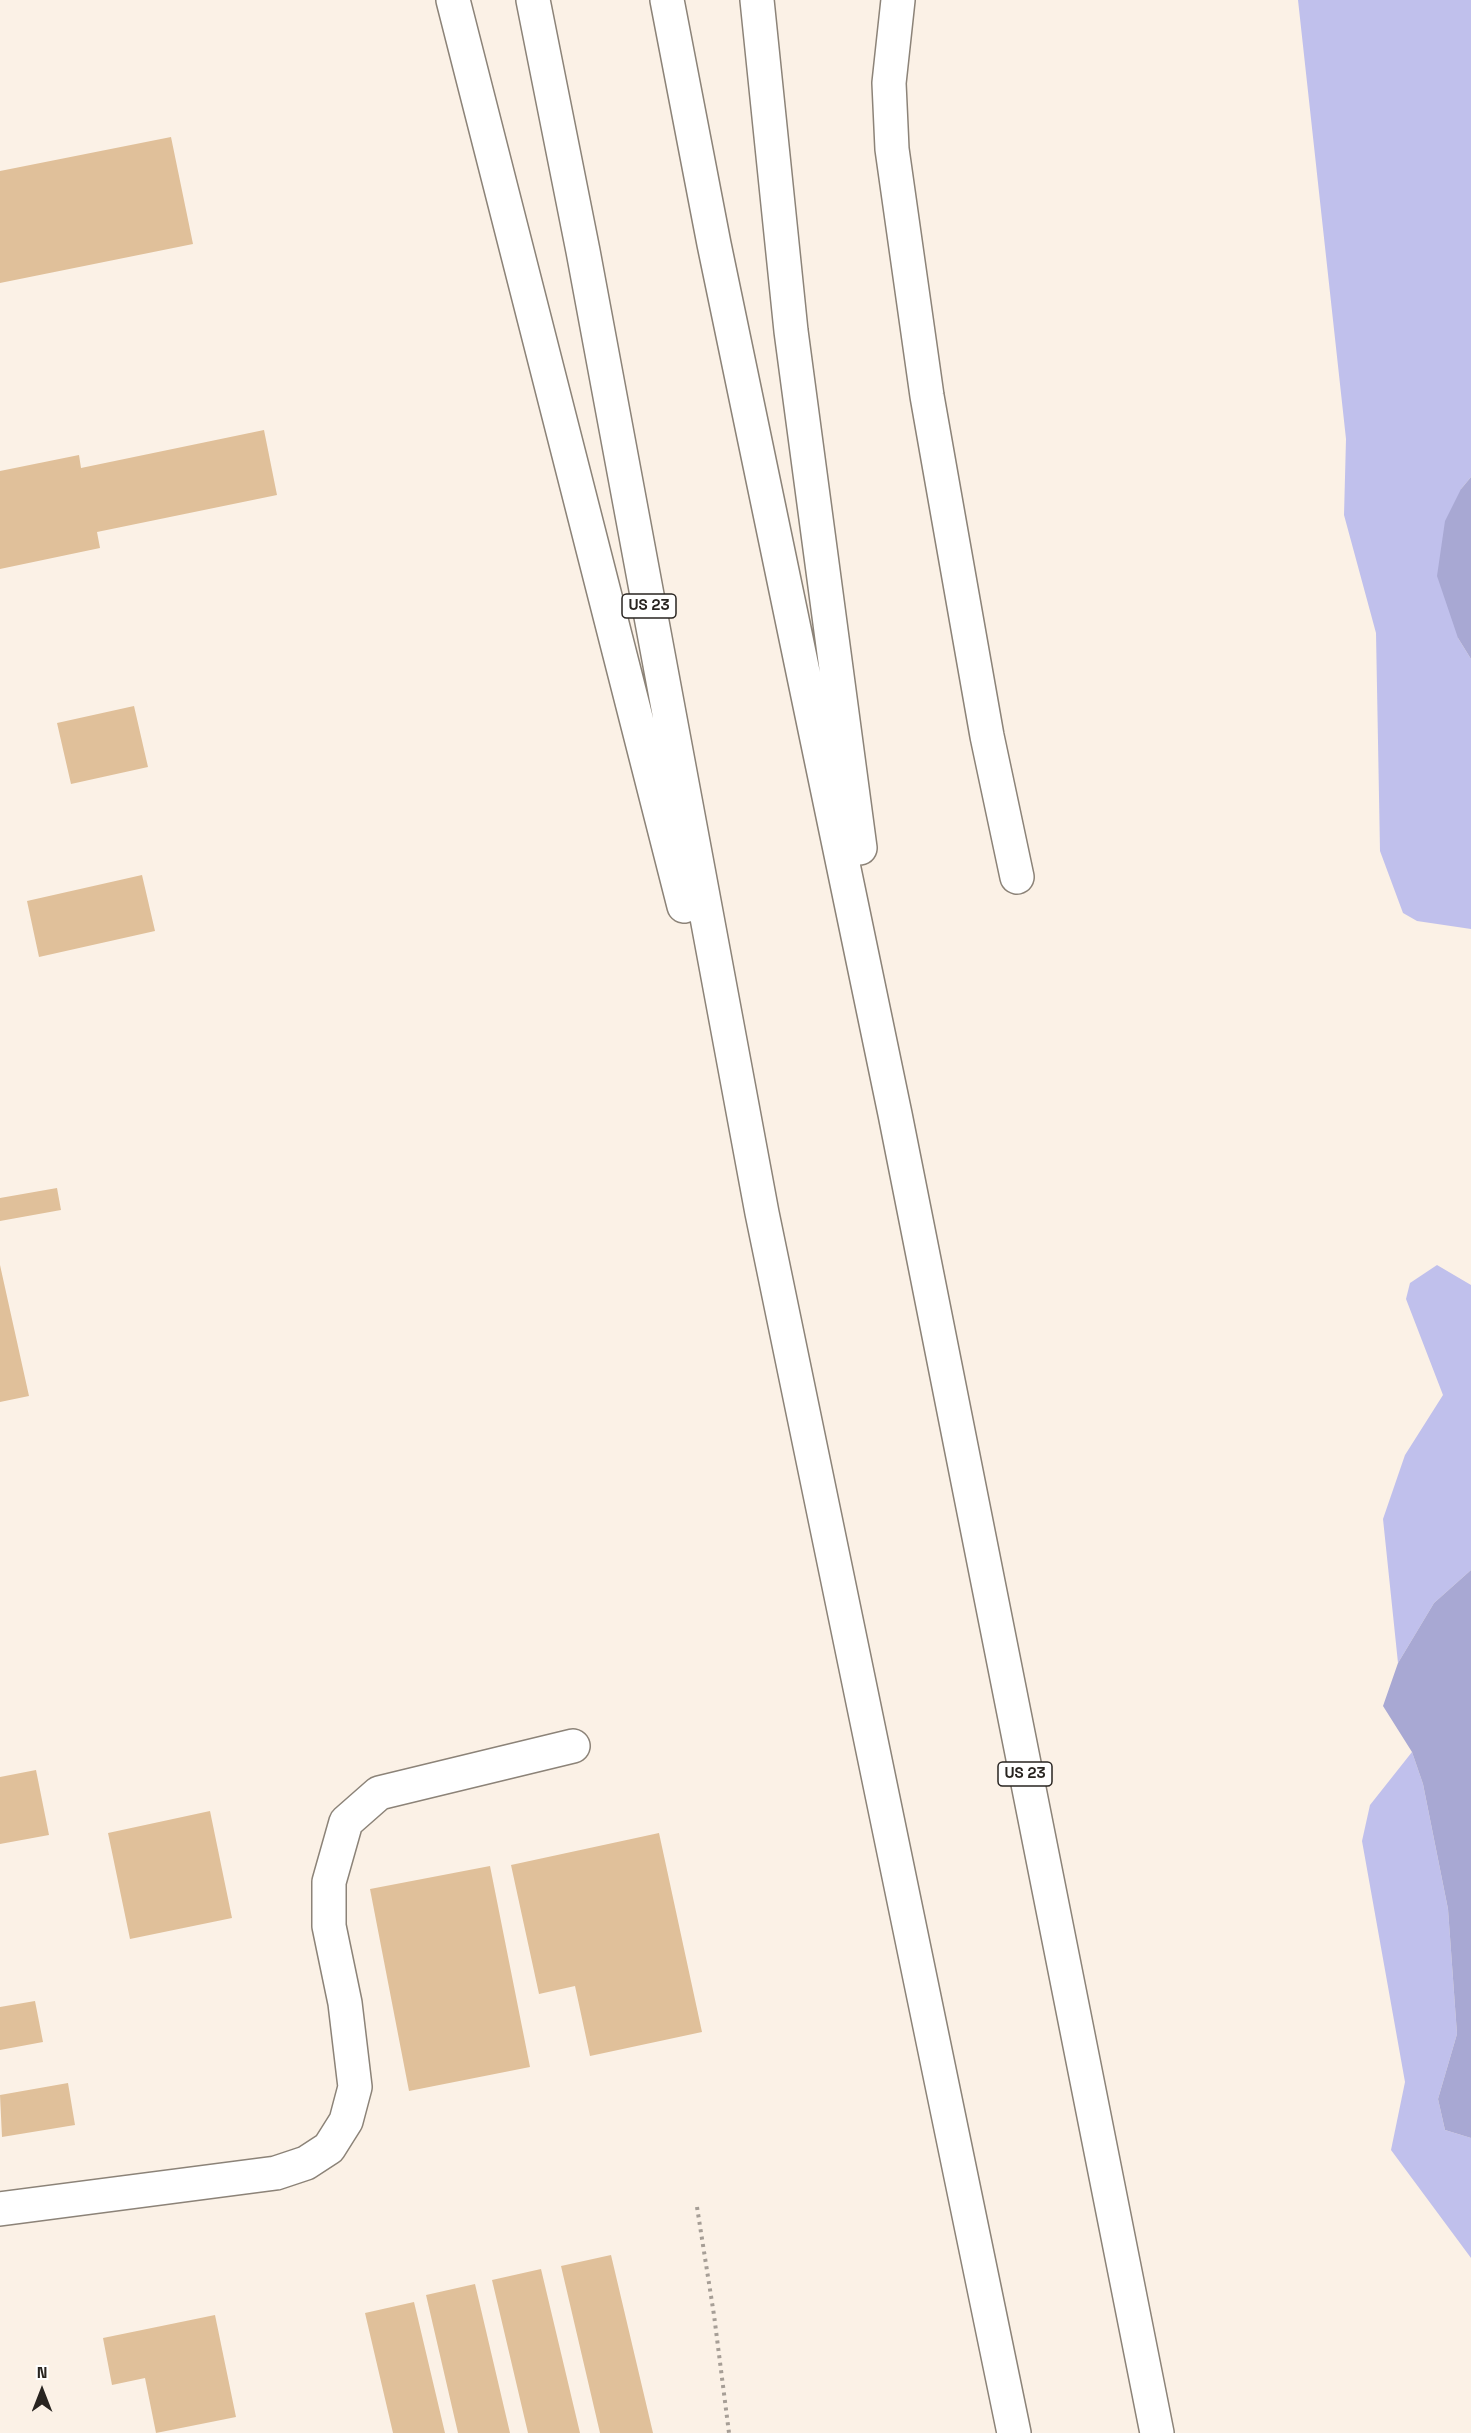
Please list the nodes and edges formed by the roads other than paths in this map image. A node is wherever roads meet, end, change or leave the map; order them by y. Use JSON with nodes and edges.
{"nodes":[{"id":1,"x":453,"y":0,"type":"edge"},
{"id":2,"x":533,"y":0,"type":"edge"},
{"id":3,"x":666,"y":0,"type":"edge"},
{"id":4,"x":757,"y":0,"type":"edge"},
{"id":5,"x":898,"y":0,"type":"edge"},
{"id":6,"x":1017,"y":877,"type":"dead end"},
{"id":7,"x":895,"y":1114,"type":"junction"},
{"id":8,"x":762,"y":1213,"type":"junction"},
{"id":9,"x":573,"y":1746,"type":"dead end"},
{"id":10,"x":0,"y":2209,"type":"edge"},
{"id":11,"x":1014,"y":2433,"type":"edge"},
{"id":12,"x":1157,"y":2433,"type":"edge"}],
"edges":[{"from":1,"to":8,"type":"main road"},
{"from":2,"to":8,"type":"main road","number":"US 23"},
{"from":3,"to":7,"type":"main road","number":"US 23"},
{"from":4,"to":7,"type":"main road"},
{"from":5,"to":6,"type":"main road"},
{"from":7,"to":12,"type":"main road","number":"US 23"},
{"from":8,"to":11,"type":"main road","number":"US 23"},
{"from":9,"to":10,"type":"main road"}]}
